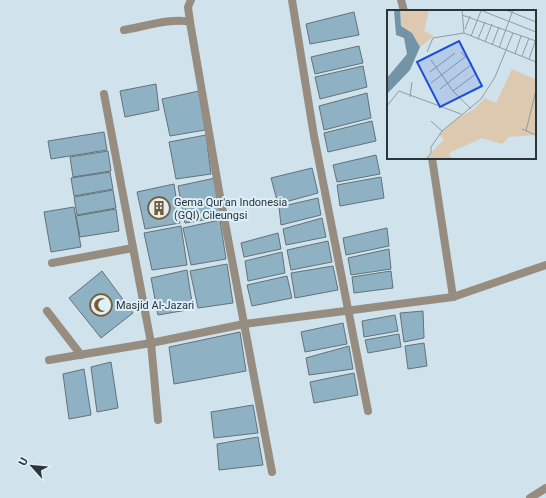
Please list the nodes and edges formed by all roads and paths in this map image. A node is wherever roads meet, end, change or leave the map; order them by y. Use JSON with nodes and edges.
{"nodes":[{"id":1,"x":191,"y":0,"type":"edge"},
{"id":2,"x":292,"y":0,"type":"edge"},
{"id":3,"x":401,"y":0,"type":"edge"},
{"id":4,"x":404,"y":10,"type":"edge"},
{"id":5,"x":190,"y":22,"type":"junction"},
{"id":6,"x":124,"y":30,"type":"dead end"},
{"id":7,"x":104,"y":94,"type":"dead end"},
{"id":8,"x":432,"y":159,"type":"edge"},
{"id":9,"x":133,"y":248,"type":"junction"},
{"id":10,"x":52,"y":262,"type":"dead end"},
{"id":11,"x":546,"y":266,"type":"edge"},
{"id":12,"x":453,"y":297,"type":"junction"},
{"id":13,"x":47,"y":311,"type":"dead end"},
{"id":14,"x":348,"y":312,"type":"junction"},
{"id":15,"x":244,"y":324,"type":"junction"},
{"id":16,"x":151,"y":343,"type":"junction"},
{"id":17,"x":81,"y":355,"type":"junction"},
{"id":18,"x":49,"y":360,"type":"dead end"},
{"id":19,"x":368,"y":411,"type":"dead end"},
{"id":20,"x":158,"y":420,"type":"dead end"},
{"id":21,"x":272,"y":472,"type":"dead end"},
{"id":22,"x":546,"y":488,"type":"edge"},
{"id":23,"x":530,"y":498,"type":"edge"}],
"edges":[{"from":1,"to":5,"type":"street"},
{"from":2,"to":14,"type":"street"},
{"from":3,"to":4,"type":"street"},
{"from":5,"to":6,"type":"street"},
{"from":5,"to":15,"type":"street"},
{"from":7,"to":9,"type":"street"},
{"from":8,"to":12,"type":"street"},
{"from":9,"to":10,"type":"street"},
{"from":9,"to":16,"type":"street"},
{"from":11,"to":12,"type":"street"},
{"from":12,"to":14,"type":"street"},
{"from":13,"to":17,"type":"street"},
{"from":14,"to":15,"type":"street"},
{"from":14,"to":19,"type":"street"},
{"from":15,"to":16,"type":"street"},
{"from":15,"to":21,"type":"street"},
{"from":16,"to":17,"type":"street"},
{"from":16,"to":20,"type":"street"},
{"from":17,"to":18,"type":"street"},
{"from":22,"to":23,"type":"street"}]}
